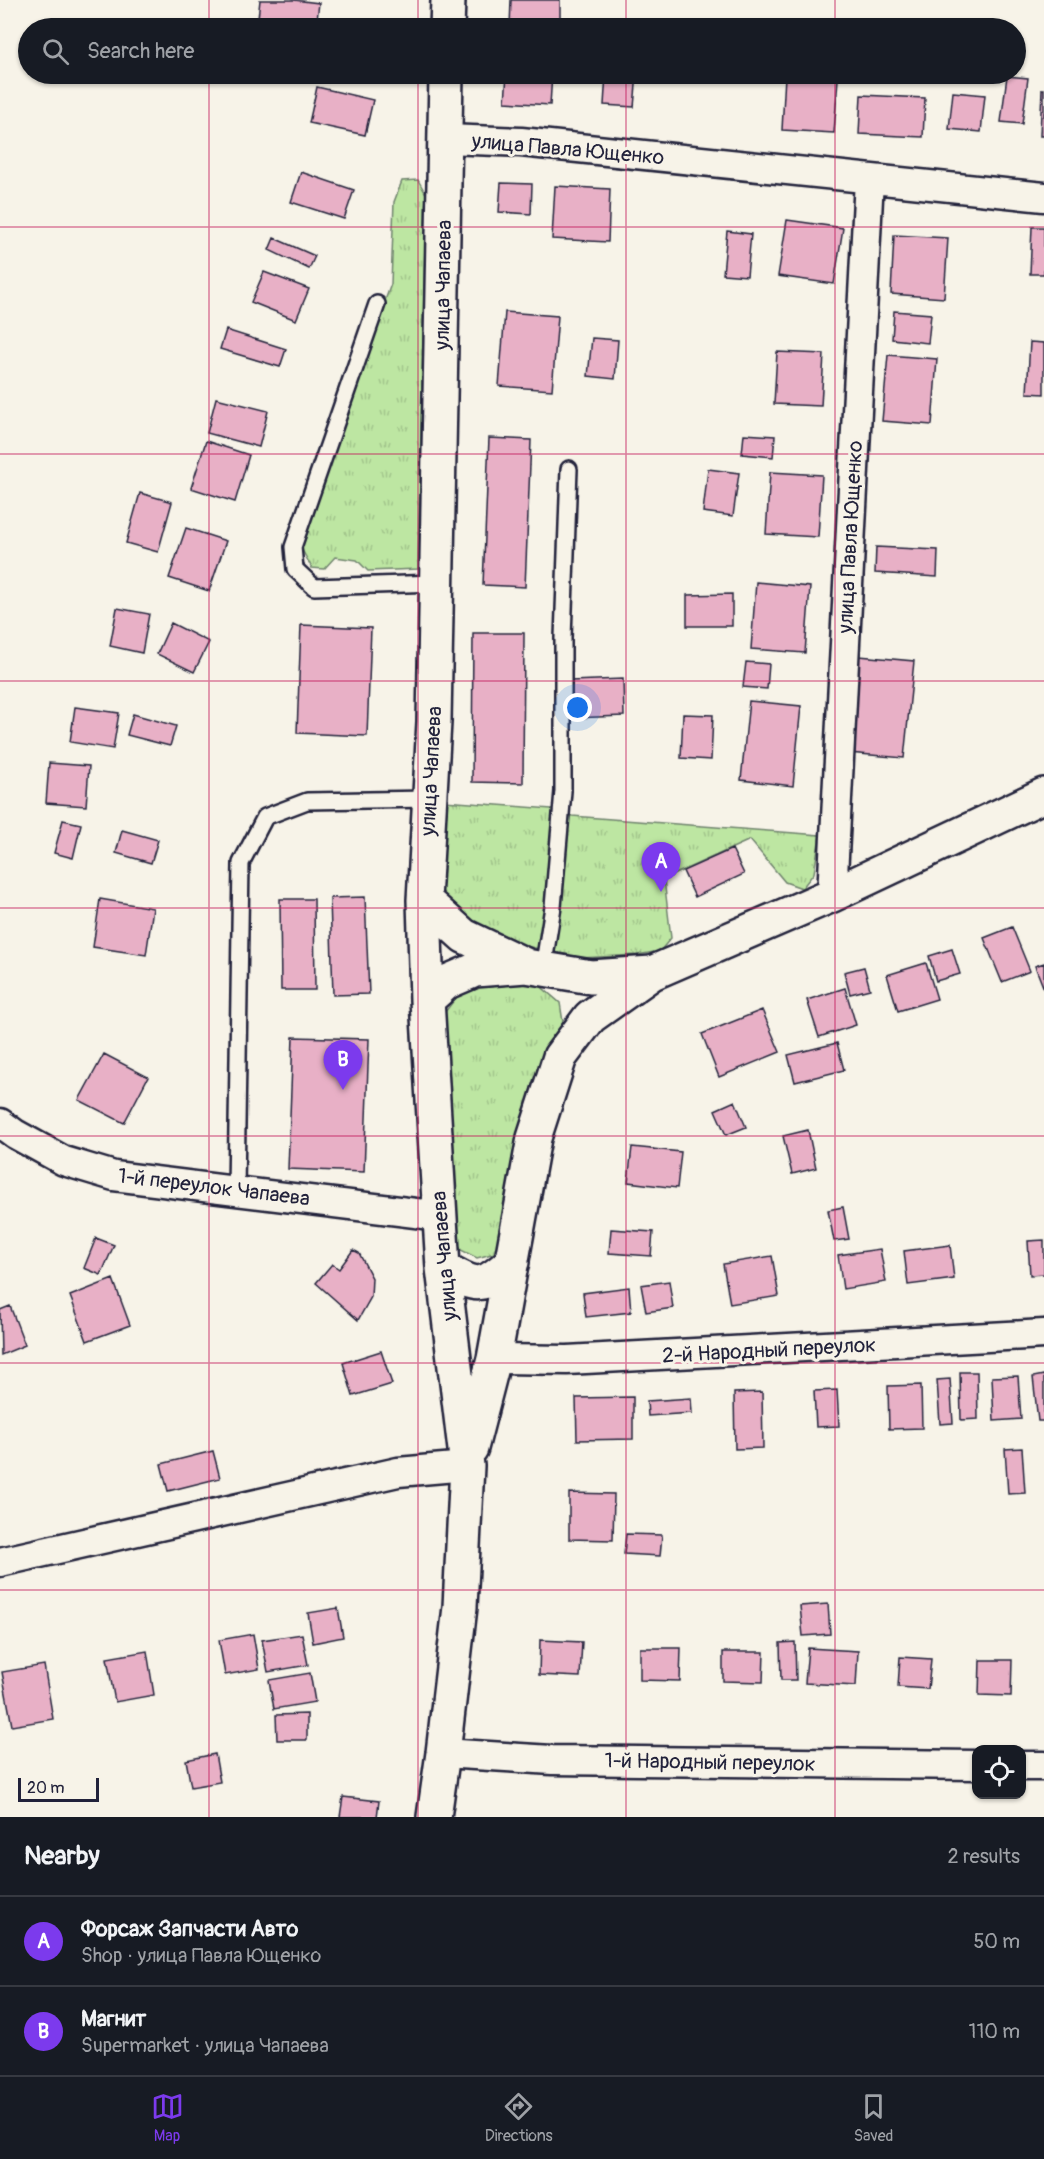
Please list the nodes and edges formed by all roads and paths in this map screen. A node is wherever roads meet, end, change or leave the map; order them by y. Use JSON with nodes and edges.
{"nodes":[{"id":1,"x":448,"y":0,"type":"edge"},
{"id":2,"x":447,"y":18,"type":"edge"},
{"id":3,"x":446,"y":84,"type":"edge"},
{"id":4,"x":446,"y":139,"type":"junction"},
{"id":5,"x":869,"y":179,"type":"junction"},
{"id":6,"x":1044,"y":197,"type":"edge"},
{"id":7,"x":376,"y":304,"type":"dead end"},
{"id":8,"x":569,"y":470,"type":"dead end"},
{"id":9,"x":437,"y":583,"type":"junction"},
{"id":10,"x":1044,"y":795,"type":"edge"},
{"id":11,"x":430,"y":799,"type":"junction"},
{"id":12,"x":832,"y":895,"type":"junction"},
{"id":13,"x":424,"y":900,"type":"junction"},
{"id":14,"x":535,"y":968,"type":"junction"},
{"id":15,"x":652,"y":973,"type":"junction"},
{"id":16,"x":427,"y":1000,"type":"junction"},
{"id":17,"x":0,"y":1123,"type":"edge"},
{"id":18,"x":236,"y":1190,"type":"junction"},
{"id":19,"x":440,"y":1216,"type":"junction"},
{"id":20,"x":512,"y":1262,"type":"junction"},
{"id":21,"x":443,"y":1268,"type":"junction"},
{"id":22,"x":1044,"y":1334,"type":"edge"},
{"id":23,"x":494,"y":1359,"type":"junction"},
{"id":24,"x":466,"y":1466,"type":"junction"},
{"id":25,"x":0,"y":1563,"type":"edge"},
{"id":26,"x":443,"y":1753,"type":"junction"},
{"id":27,"x":972,"y":1765,"type":"edge"},
{"id":28,"x":1026,"y":1766,"type":"edge"},
{"id":29,"x":1044,"y":1766,"type":"edge"},
{"id":30,"x":434,"y":1817,"type":"edge"}],
"edges":[{"from":1,"to":2,"type":"main road"},
{"from":3,"to":4,"type":"main road","name":"улица Чапаева"},
{"from":4,"to":5,"type":"street","name":"улица Павла Ющенко"},
{"from":4,"to":9,"type":"main road","name":"улица Чапаева"},
{"from":5,"to":6,"type":"street","name":"улица Павла Ющенко"},
{"from":5,"to":12,"type":"street","name":"улица Павла Ющенко"},
{"from":7,"to":9,"type":"lane"},
{"from":8,"to":14,"type":"lane"},
{"from":9,"to":11,"type":"main road","name":"улица Чапаева"},
{"from":10,"to":12,"type":"main road"},
{"from":11,"to":13,"type":"main road","name":"улица Чапаева"},
{"from":11,"to":18,"type":"lane"},
{"from":12,"to":15,"type":"main road"},
{"from":13,"to":14,"type":"main road"},
{"from":13,"to":16,"type":"main road","name":"улица Чапаева"},
{"from":14,"to":15,"type":"main road"},
{"from":14,"to":16,"type":"main road"},
{"from":15,"to":20,"type":"main road"},
{"from":16,"to":19,"type":"main road","name":"улица Чапаева"},
{"from":17,"to":18,"type":"street","name":"1-й переулок Чапаева"},
{"from":18,"to":19,"type":"street","name":"1-й переулок Чапаева"},
{"from":19,"to":21,"type":"main road","name":"улица Чапаева"},
{"from":20,"to":21,"type":"main road"},
{"from":20,"to":23,"type":"main road"},
{"from":21,"to":24,"type":"main road","name":"улица Чапаева"},
{"from":22,"to":23,"type":"street","name":"2-й Народный переулок"},
{"from":23,"to":24,"type":"main road"},
{"from":24,"to":25,"type":"street"},
{"from":24,"to":26,"type":"main road","name":"улица Чапаева"},
{"from":26,"to":27,"type":"street","name":"1-й Народный переулок"},
{"from":26,"to":30,"type":"main road","name":"улица Чапаева"},
{"from":28,"to":29,"type":"street"}]}
